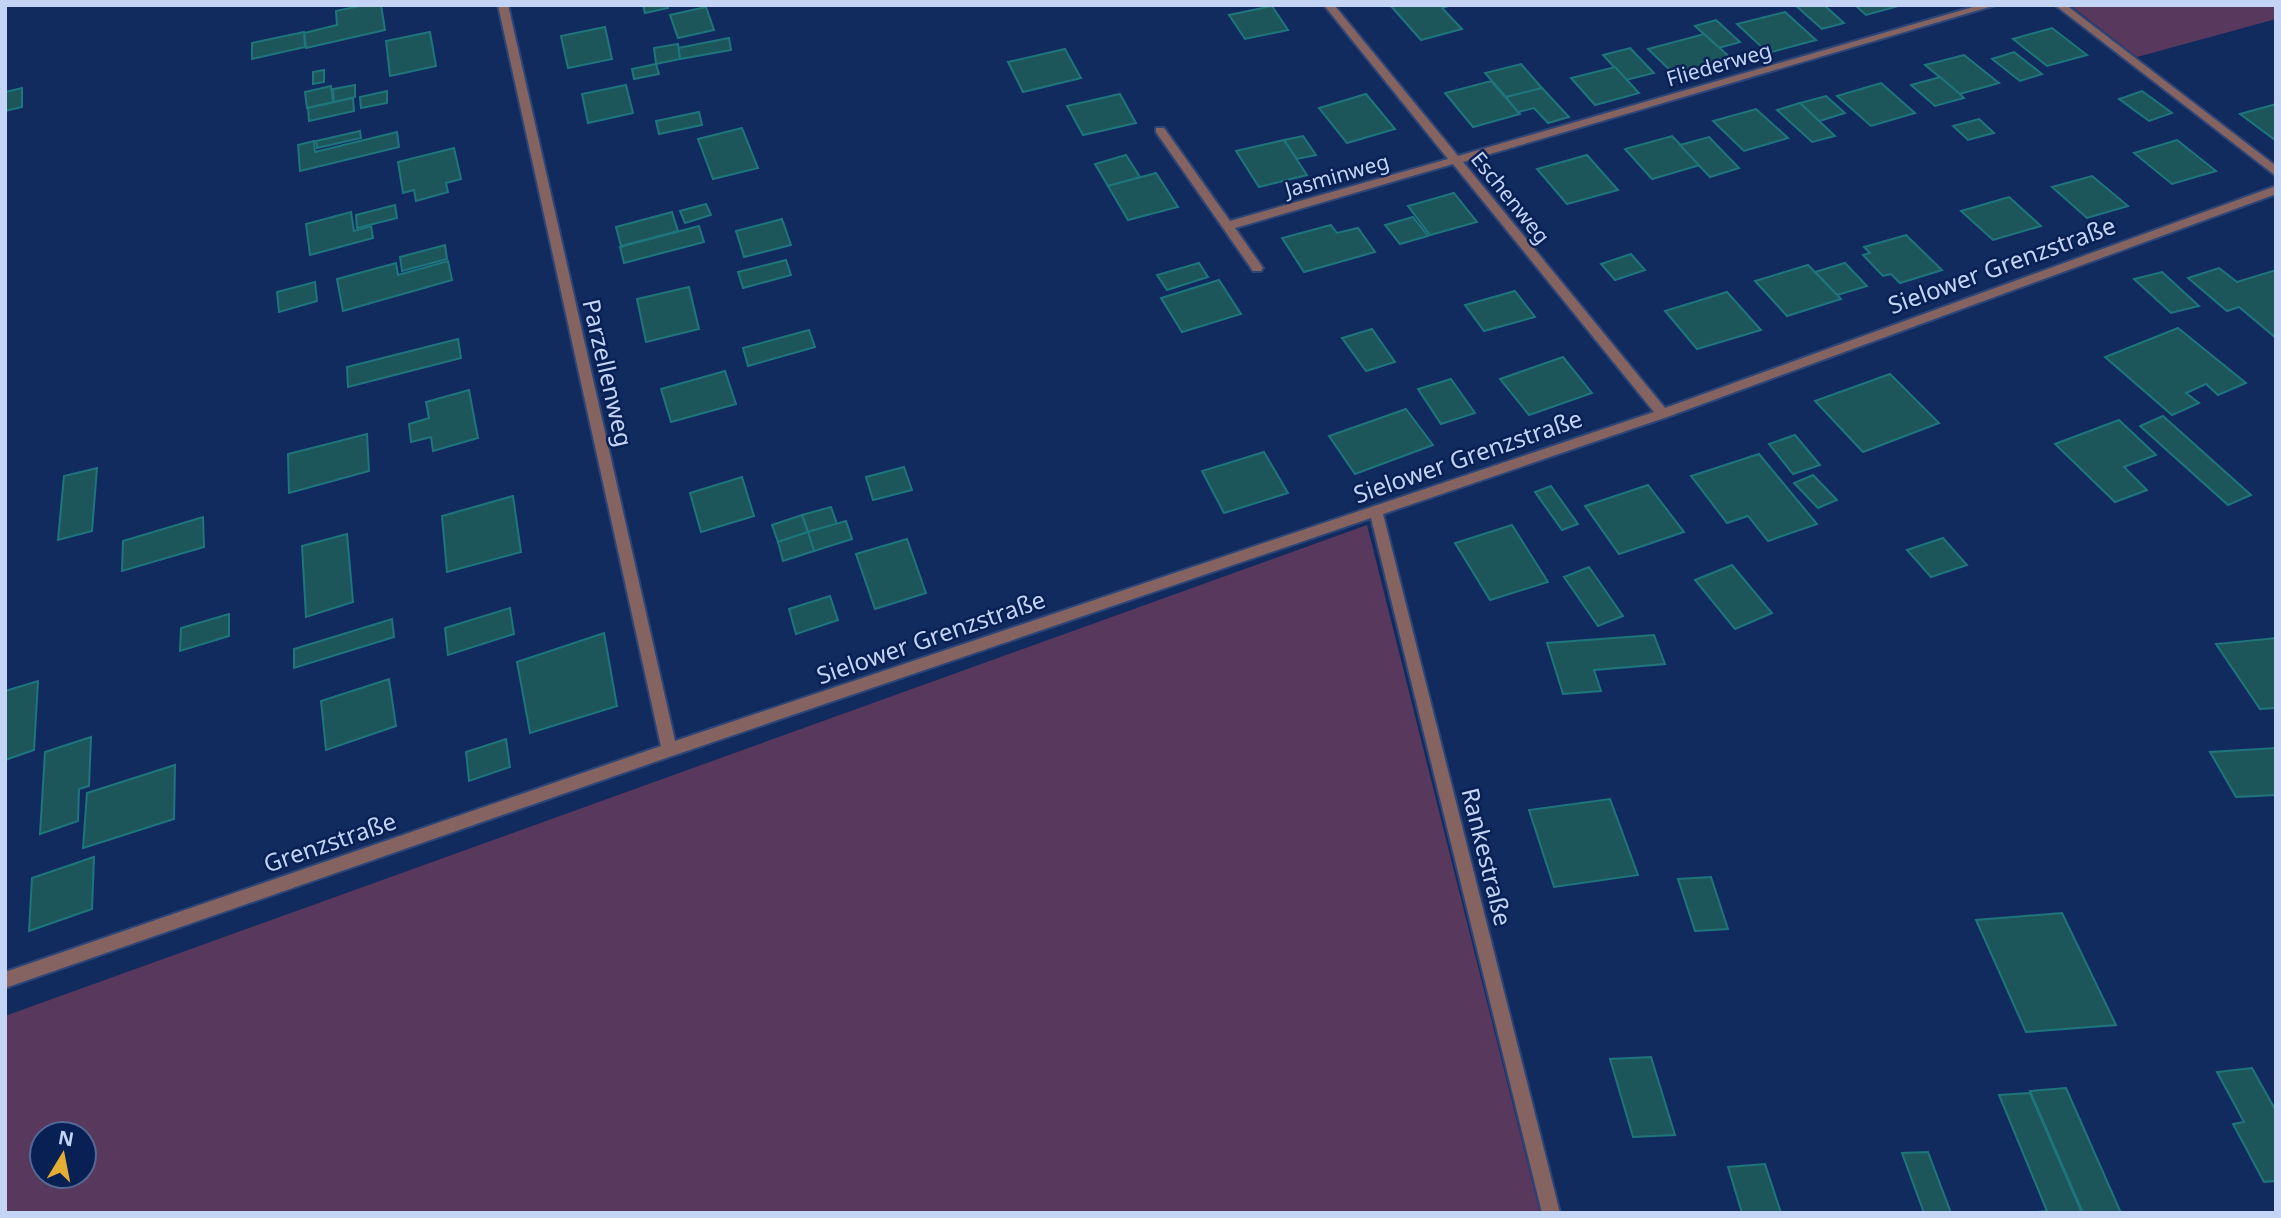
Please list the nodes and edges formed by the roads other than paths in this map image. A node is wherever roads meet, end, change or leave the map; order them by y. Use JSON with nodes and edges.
{"nodes":[{"id":1,"x":503,"y":5,"type":"edge"},
{"id":2,"x":1329,"y":5,"type":"edge"},
{"id":3,"x":1992,"y":5,"type":"edge"},
{"id":4,"x":2060,"y":5,"type":"edge"},
{"id":5,"x":1160,"y":130,"type":"dead end"},
{"id":6,"x":1457,"y":162,"type":"junction"},
{"id":7,"x":2276,"y":172,"type":"edge"},
{"id":8,"x":2276,"y":190,"type":"edge"},
{"id":9,"x":1228,"y":226,"type":"junction"},
{"id":10,"x":1257,"y":268,"type":"dead end"},
{"id":11,"x":1663,"y":414,"type":"junction"},
{"id":12,"x":1376,"y":513,"type":"junction"},
{"id":13,"x":669,"y":750,"type":"junction"},
{"id":14,"x":5,"y":980,"type":"edge"},
{"id":15,"x":1551,"y":1213,"type":"edge"}],
"edges":[{"from":1,"to":13,"type":"street","name":"Parzellenweg"},
{"from":2,"to":6,"type":"street","name":"Eschenweg"},
{"from":3,"to":6,"type":"street","name":"Fliederweg"},
{"from":4,"to":7,"type":"street"},
{"from":5,"to":9,"type":"street"},
{"from":6,"to":9,"type":"street","name":"Jasminweg"},
{"from":6,"to":11,"type":"street","name":"Eschenweg"},
{"from":8,"to":11,"type":"street","name":"Sielower Grenzstraße"},
{"from":9,"to":10,"type":"street"},
{"from":11,"to":12,"type":"street","name":"Sielower Grenzstraße"},
{"from":12,"to":13,"type":"street","name":"Sielower Grenzstraße"},
{"from":12,"to":15,"type":"street","name":"Rankestraße"},
{"from":13,"to":14,"type":"street","name":"Grenzstraße"}]}
